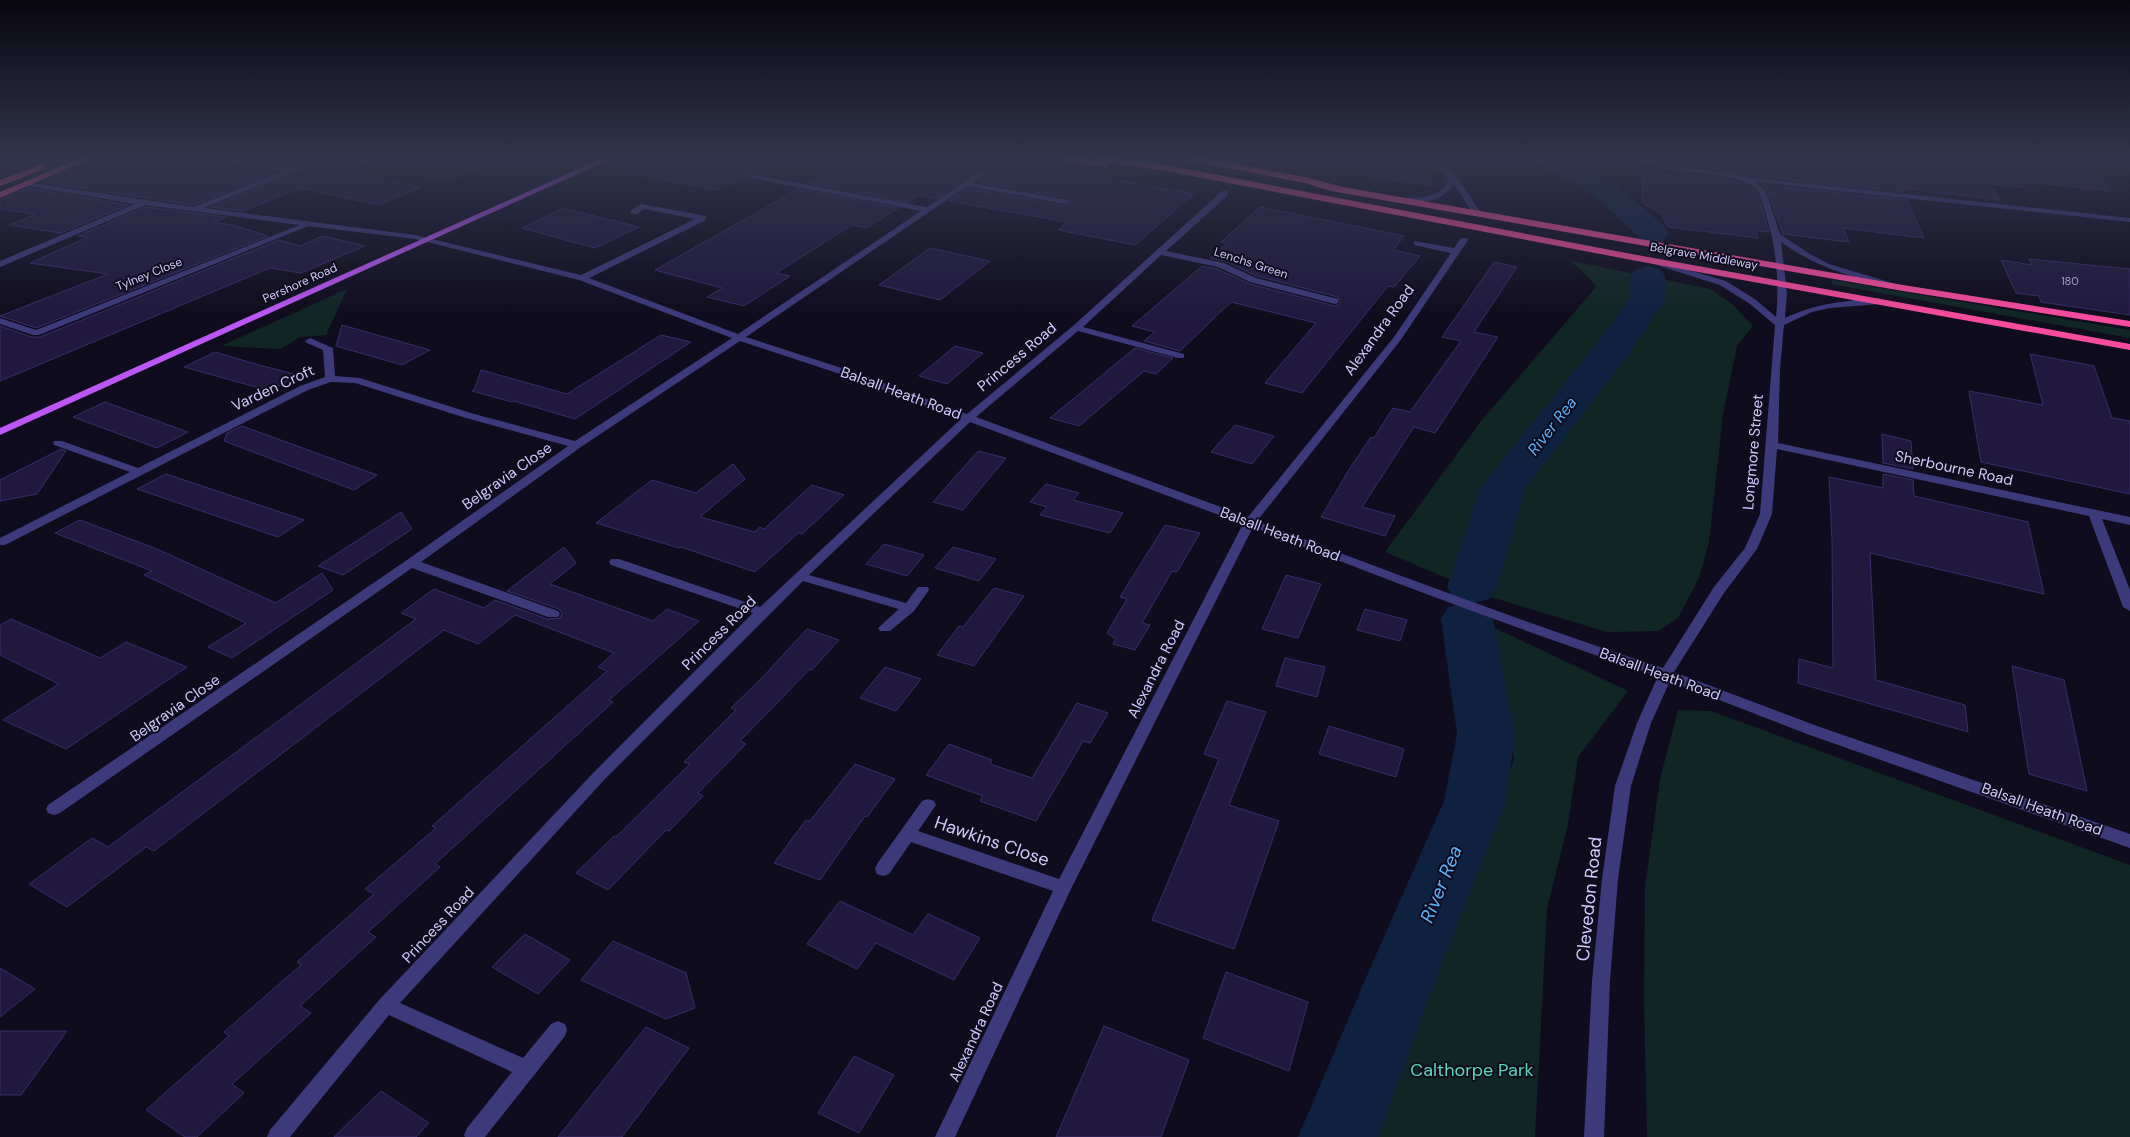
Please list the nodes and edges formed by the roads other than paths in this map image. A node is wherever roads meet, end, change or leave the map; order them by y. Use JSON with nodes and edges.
{"nodes":[{"id":1,"x":127,"y":210,"type":"edge"},
{"id":2,"x":192,"y":210,"type":"edge"},
{"id":3,"x":493,"y":210,"type":"edge"},
{"id":4,"x":637,"y":210,"type":"edge"},
{"id":5,"x":664,"y":210,"type":"edge"},
{"id":6,"x":929,"y":210,"type":"edge"},
{"id":7,"x":1206,"y":210,"type":"edge"},
{"id":8,"x":1390,"y":210,"type":"edge"},
{"id":9,"x":1460,"y":210,"type":"edge"},
{"id":10,"x":1475,"y":210,"type":"edge"},
{"id":11,"x":1767,"y":210,"type":"edge"},
{"id":12,"x":2037,"y":210,"type":"edge"},
{"id":13,"x":634,"y":212,"type":"dead end"},
{"id":14,"x":1477,"y":213,"type":"junction"},
{"id":15,"x":2130,"y":220,"type":"edge"},
{"id":16,"x":306,"y":225,"type":"junction"},
{"id":17,"x":1776,"y":235,"type":"junction"},
{"id":18,"x":427,"y":240,"type":"junction"},
{"id":19,"x":1417,"y":243,"type":"dead end"},
{"id":20,"x":1159,"y":252,"type":"junction"},
{"id":21,"x":1637,"y":258,"type":"junction"},
{"id":22,"x":0,"y":264,"type":"edge"},
{"id":23,"x":1780,"y":266,"type":"junction"},
{"id":24,"x":582,"y":278,"type":"junction"},
{"id":25,"x":1782,"y":284,"type":"junction"},
{"id":26,"x":1904,"y":288,"type":"junction"},
{"id":27,"x":1335,"y":301,"type":"dead end"},
{"id":28,"x":1879,"y":301,"type":"junction"},
{"id":29,"x":0,"y":321,"type":"edge"},
{"id":30,"x":1779,"y":324,"type":"junction"},
{"id":31,"x":2130,"y":324,"type":"edge"},
{"id":32,"x":1076,"y":328,"type":"junction"},
{"id":33,"x":740,"y":338,"type":"junction"},
{"id":34,"x":310,"y":341,"type":"dead end"},
{"id":35,"x":2130,"y":347,"type":"edge"},
{"id":36,"x":1181,"y":356,"type":"dead end"},
{"id":37,"x":330,"y":379,"type":"junction"},
{"id":38,"x":968,"y":418,"type":"junction"},
{"id":39,"x":0,"y":432,"type":"edge"},
{"id":40,"x":58,"y":443,"type":"dead end"},
{"id":41,"x":577,"y":445,"type":"junction"},
{"id":42,"x":1772,"y":445,"type":"junction"},
{"id":43,"x":137,"y":471,"type":"junction"},
{"id":44,"x":2094,"y":514,"type":"junction"},
{"id":45,"x":2130,"y":521,"type":"edge"},
{"id":46,"x":1250,"y":522,"type":"junction"},
{"id":47,"x":1,"y":542,"type":"edge"},
{"id":48,"x":615,"y":562,"type":"dead end"},
{"id":49,"x":411,"y":563,"type":"junction"},
{"id":50,"x":800,"y":576,"type":"junction"},
{"id":51,"x":923,"y":590,"type":"dead end"},
{"id":52,"x":2130,"y":607,"type":"edge"},
{"id":53,"x":909,"y":608,"type":"junction"},
{"id":54,"x":762,"y":612,"type":"junction"},
{"id":55,"x":553,"y":614,"type":"dead end"},
{"id":56,"x":885,"y":628,"type":"dead end"},
{"id":57,"x":1666,"y":674,"type":"junction"},
{"id":58,"x":928,"y":806,"type":"dead end"},
{"id":59,"x":54,"y":809,"type":"dead end"},
{"id":60,"x":908,"y":834,"type":"junction"},
{"id":61,"x":2130,"y":841,"type":"edge"},
{"id":62,"x":883,"y":869,"type":"dead end"},
{"id":63,"x":1063,"y":887,"type":"junction"},
{"id":64,"x":386,"y":1005,"type":"junction"},
{"id":65,"x":558,"y":1030,"type":"dead end"},
{"id":66,"x":526,"y":1069,"type":"junction"},
{"id":67,"x":474,"y":1135,"type":"dead end"},
{"id":68,"x":276,"y":1137,"type":"edge"},
{"id":69,"x":945,"y":1137,"type":"edge"},
{"id":70,"x":1594,"y":1137,"type":"edge"}],
"edges":[{"from":1,"to":22,"type":"street"},
{"from":2,"to":16,"type":"street","name":"Balsall Heath Road"},
{"from":3,"to":18,"type":"main road","name":"Pershore Road"},
{"from":4,"to":13,"type":"street"},
{"from":5,"to":24,"type":"street"},
{"from":6,"to":33,"type":"street","name":"Belgravia Close"},
{"from":7,"to":20,"type":"street","name":"Princess Road"},
{"from":8,"to":21,"type":"highway","name":"Belgrave Middleway"},
{"from":9,"to":14,"type":"highway","name":"Belgrave Middleway"},
{"from":10,"to":14,"type":"street"},
{"from":11,"to":17,"type":"street","name":"Longmore Street"},
{"from":12,"to":15,"type":"street"},
{"from":14,"to":23,"type":"highway","name":"Belgrave Middleway"},
{"from":16,"to":18,"type":"street","name":"Balsall Heath Road"},
{"from":16,"to":29,"type":"street","name":"Tylney Close"},
{"from":17,"to":23,"type":"street","name":"Longmore Street"},
{"from":17,"to":26,"type":"street"},
{"from":18,"to":24,"type":"street","name":"Balsall Heath Road"},
{"from":18,"to":39,"type":"main road","name":"Pershore Road"},
{"from":19,"to":46,"type":"street","name":"Alexandra Road"},
{"from":20,"to":27,"type":"street","name":"Lenchs Green"},
{"from":20,"to":32,"type":"street","name":"Princess Road"},
{"from":21,"to":25,"type":"highway","name":"Belgrave Middleway"},
{"from":21,"to":30,"type":"street"},
{"from":23,"to":25,"type":"street","name":"Longmore Street"},
{"from":23,"to":26,"type":"highway","name":"Belgrave Middleway"},
{"from":24,"to":33,"type":"street","name":"Balsall Heath Road"},
{"from":25,"to":28,"type":"highway","name":"Belgrave Middleway"},
{"from":25,"to":30,"type":"street","name":"Longmore Street"},
{"from":26,"to":31,"type":"highway","name":"Belgrave Middleway"},
{"from":28,"to":30,"type":"street"},
{"from":28,"to":35,"type":"highway","name":"Belgrave Middleway"},
{"from":30,"to":42,"type":"street","name":"Longmore Street"},
{"from":32,"to":36,"type":"street"},
{"from":32,"to":38,"type":"street","name":"Princess Road"},
{"from":33,"to":38,"type":"street","name":"Balsall Heath Road"},
{"from":33,"to":41,"type":"street","name":"Belgravia Close"},
{"from":34,"to":37,"type":"street"},
{"from":37,"to":41,"type":"street","name":"Varden Croft"},
{"from":37,"to":43,"type":"street","name":"Varden Croft"},
{"from":38,"to":46,"type":"street","name":"Balsall Heath Road"},
{"from":38,"to":50,"type":"street","name":"Princess Road"},
{"from":40,"to":43,"type":"street"},
{"from":41,"to":49,"type":"street","name":"Belgravia Close"},
{"from":42,"to":44,"type":"street","name":"Sherbourne Road"},
{"from":42,"to":57,"type":"street","name":"Longmore Street"},
{"from":43,"to":47,"type":"street","name":"Varden Croft"},
{"from":44,"to":45,"type":"street","name":"Sherbourne Road"},
{"from":44,"to":52,"type":"street"},
{"from":46,"to":57,"type":"street","name":"Balsall Heath Road"},
{"from":46,"to":63,"type":"street","name":"Alexandra Road"},
{"from":48,"to":54,"type":"street"},
{"from":49,"to":55,"type":"street"},
{"from":49,"to":59,"type":"street","name":"Belgravia Close"},
{"from":50,"to":53,"type":"street"},
{"from":50,"to":54,"type":"street","name":"Princess Road"},
{"from":51,"to":53,"type":"street"},
{"from":53,"to":56,"type":"street"},
{"from":54,"to":64,"type":"street","name":"Princess Road"},
{"from":57,"to":61,"type":"street","name":"Balsall Heath Road"},
{"from":57,"to":70,"type":"street","name":"Clevedon Road"},
{"from":58,"to":60,"type":"street","name":"Hawkins Close"},
{"from":60,"to":62,"type":"street","name":"Hawkins Close"},
{"from":60,"to":63,"type":"street","name":"Hawkins Close"},
{"from":63,"to":69,"type":"street","name":"Alexandra Road"},
{"from":64,"to":66,"type":"street"},
{"from":64,"to":68,"type":"street","name":"Princess Road"},
{"from":65,"to":66,"type":"street"},
{"from":66,"to":67,"type":"street"}]}
